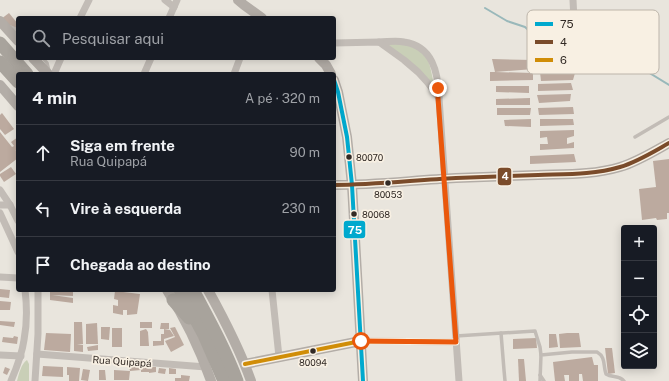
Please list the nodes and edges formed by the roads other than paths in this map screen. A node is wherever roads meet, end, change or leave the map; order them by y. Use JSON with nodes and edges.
{"nodes":[{"id":1,"x":89,"y":0,"type":"edge"},
{"id":2,"x":165,"y":0,"type":"edge"},
{"id":3,"x":238,"y":0,"type":"edge"},
{"id":4,"x":573,"y":0,"type":"edge"},
{"id":5,"x":176,"y":4,"type":"edge"},
{"id":6,"x":574,"y":10,"type":"edge"},
{"id":7,"x":81,"y":16,"type":"edge"},
{"id":8,"x":170,"y":16,"type":"edge"},
{"id":9,"x":258,"y":16,"type":"edge"},
{"id":10,"x":2,"y":23,"type":"edge"},
{"id":11,"x":16,"y":29,"type":"edge"},
{"id":12,"x":16,"y":39,"type":"edge"},
{"id":13,"x":379,"y":42,"type":"junction"},
{"id":14,"x":0,"y":43,"type":"edge"},
{"id":15,"x":336,"y":43,"type":"edge"},
{"id":16,"x":35,"y":60,"type":"edge"},
{"id":17,"x":45,"y":60,"type":"edge"},
{"id":18,"x":60,"y":60,"type":"edge"},
{"id":19,"x":150,"y":60,"type":"edge"},
{"id":20,"x":239,"y":60,"type":"edge"},
{"id":21,"x":321,"y":60,"type":"edge"},
{"id":22,"x":0,"y":62,"type":"edge"},
{"id":23,"x":25,"y":72,"type":"edge"},
{"id":24,"x":47,"y":72,"type":"edge"},
{"id":25,"x":49,"y":72,"type":"edge"},
{"id":26,"x":55,"y":72,"type":"edge"},
{"id":27,"x":145,"y":72,"type":"edge"},
{"id":28,"x":235,"y":72,"type":"edge"},
{"id":29,"x":330,"y":72,"type":"edge"},
{"id":30,"x":16,"y":80,"type":"edge"},
{"id":31,"x":0,"y":85,"type":"edge"},
{"id":32,"x":336,"y":86,"type":"edge"},
{"id":33,"x":438,"y":98,"type":"junction"},
{"id":34,"x":16,"y":104,"type":"edge"},
{"id":35,"x":669,"y":118,"type":"edge"},
{"id":36,"x":635,"y":138,"type":"dead end"},
{"id":37,"x":669,"y":143,"type":"edge"},
{"id":38,"x":444,"y":179,"type":"junction"},
{"id":39,"x":336,"y":185,"type":"edge"},
{"id":40,"x":352,"y":185,"type":"junction"},
{"id":41,"x":0,"y":190,"type":"edge"},
{"id":42,"x":0,"y":205,"type":"edge"},
{"id":43,"x":10,"y":205,"type":"junction"},
{"id":44,"x":0,"y":213,"type":"edge"},
{"id":45,"x":16,"y":217,"type":"edge"},
{"id":46,"x":16,"y":248,"type":"edge"},
{"id":47,"x":0,"y":277,"type":"edge"},
{"id":48,"x":16,"y":278,"type":"edge"},
{"id":49,"x":25,"y":292,"type":"edge"},
{"id":50,"x":38,"y":292,"type":"edge"},
{"id":51,"x":194,"y":292,"type":"edge"},
{"id":52,"x":201,"y":292,"type":"edge"},
{"id":53,"x":209,"y":292,"type":"edge"},
{"id":54,"x":272,"y":292,"type":"edge"},
{"id":55,"x":173,"y":293,"type":"edge"},
{"id":56,"x":500,"y":333,"type":"junction"},
{"id":57,"x":217,"y":335,"type":"junction"},
{"id":58,"x":456,"y":339,"type":"junction"},
{"id":59,"x":361,"y":341,"type":"junction"},
{"id":60,"x":37,"y":354,"type":"junction"},
{"id":61,"x":0,"y":355,"type":"edge"},
{"id":62,"x":541,"y":355,"type":"junction"},
{"id":63,"x":21,"y":356,"type":"junction"},
{"id":64,"x":279,"y":357,"type":"junction"},
{"id":65,"x":245,"y":364,"type":"junction"},
{"id":66,"x":206,"y":367,"type":"junction"},
{"id":67,"x":540,"y":375,"type":"junction"},
{"id":68,"x":11,"y":381,"type":"edge"},
{"id":69,"x":35,"y":381,"type":"edge"},
{"id":70,"x":211,"y":381,"type":"edge"},
{"id":71,"x":224,"y":381,"type":"edge"},
{"id":72,"x":237,"y":381,"type":"edge"},
{"id":73,"x":251,"y":381,"type":"edge"},
{"id":74,"x":364,"y":381,"type":"edge"},
{"id":75,"x":459,"y":381,"type":"edge"},
{"id":76,"x":505,"y":381,"type":"edge"},
{"id":77,"x":540,"y":381,"type":"edge"},
{"id":78,"x":544,"y":381,"type":"edge"},
{"id":79,"x":624,"y":381,"type":"edge"}],
"edges":[{"from":1,"to":7,"type":"street"},
{"from":2,"to":5,"type":"street"},
{"from":3,"to":9,"type":"main road"},
{"from":4,"to":6,"type":"street"},
{"from":5,"to":8,"type":"street"},
{"from":10,"to":11,"type":"lane"},
{"from":10,"to":12,"type":"main road"},
{"from":13,"to":15,"type":"street"},
{"from":13,"to":33,"type":"street"},
{"from":13,"to":33,"type":"street"},
{"from":14,"to":23,"type":"highway"},
{"from":16,"to":24,"type":"main road"},
{"from":17,"to":25,"type":"lane"},
{"from":18,"to":26,"type":"street"},
{"from":19,"to":27,"type":"street"},
{"from":20,"to":28,"type":"street"},
{"from":21,"to":29,"type":"main road"},
{"from":22,"to":30,"type":"highway"},
{"from":31,"to":34,"type":"main road"},
{"from":32,"to":40,"type":"main road"},
{"from":33,"to":38,"type":"street"},
{"from":35,"to":36,"type":"lane"},
{"from":37,"to":38,"type":"main road"},
{"from":38,"to":40,"type":"main road"},
{"from":38,"to":58,"type":"street"},
{"from":39,"to":40,"type":"main road"},
{"from":40,"to":59,"type":"main road"},
{"from":41,"to":43,"type":"street"},
{"from":42,"to":43,"type":"street"},
{"from":43,"to":45,"type":"street"},
{"from":44,"to":46,"type":"street"},
{"from":47,"to":48,"type":"street"},
{"from":49,"to":63,"type":"street"},
{"from":50,"to":60,"type":"street"},
{"from":51,"to":57,"type":"highway"},
{"from":52,"to":57,"type":"highway"},
{"from":53,"to":65,"type":"main road"},
{"from":54,"to":64,"type":"street"},
{"from":55,"to":66,"type":"main road"},
{"from":55,"to":71,"type":"highway"},
{"from":56,"to":58,"type":"lane"},
{"from":56,"to":62,"type":"lane"},
{"from":56,"to":76,"type":"lane"},
{"from":57,"to":72,"type":"highway"},
{"from":58,"to":59,"type":"street"},
{"from":58,"to":75,"type":"street"},
{"from":59,"to":64,"type":"main road"},
{"from":59,"to":74,"type":"main road"},
{"from":60,"to":66,"type":"street","name":"Rua Quipapá"},
{"from":60,"to":69,"type":"street"},
{"from":61,"to":63,"type":"street"},
{"from":62,"to":67,"type":"lane"},
{"from":62,"to":79,"type":"lane"},
{"from":63,"to":68,"type":"street"},
{"from":64,"to":65,"type":"main road"},
{"from":65,"to":73,"type":"main road"},
{"from":66,"to":70,"type":"main road"},
{"from":67,"to":77,"type":"lane"},
{"from":67,"to":78,"type":"lane"}]}
